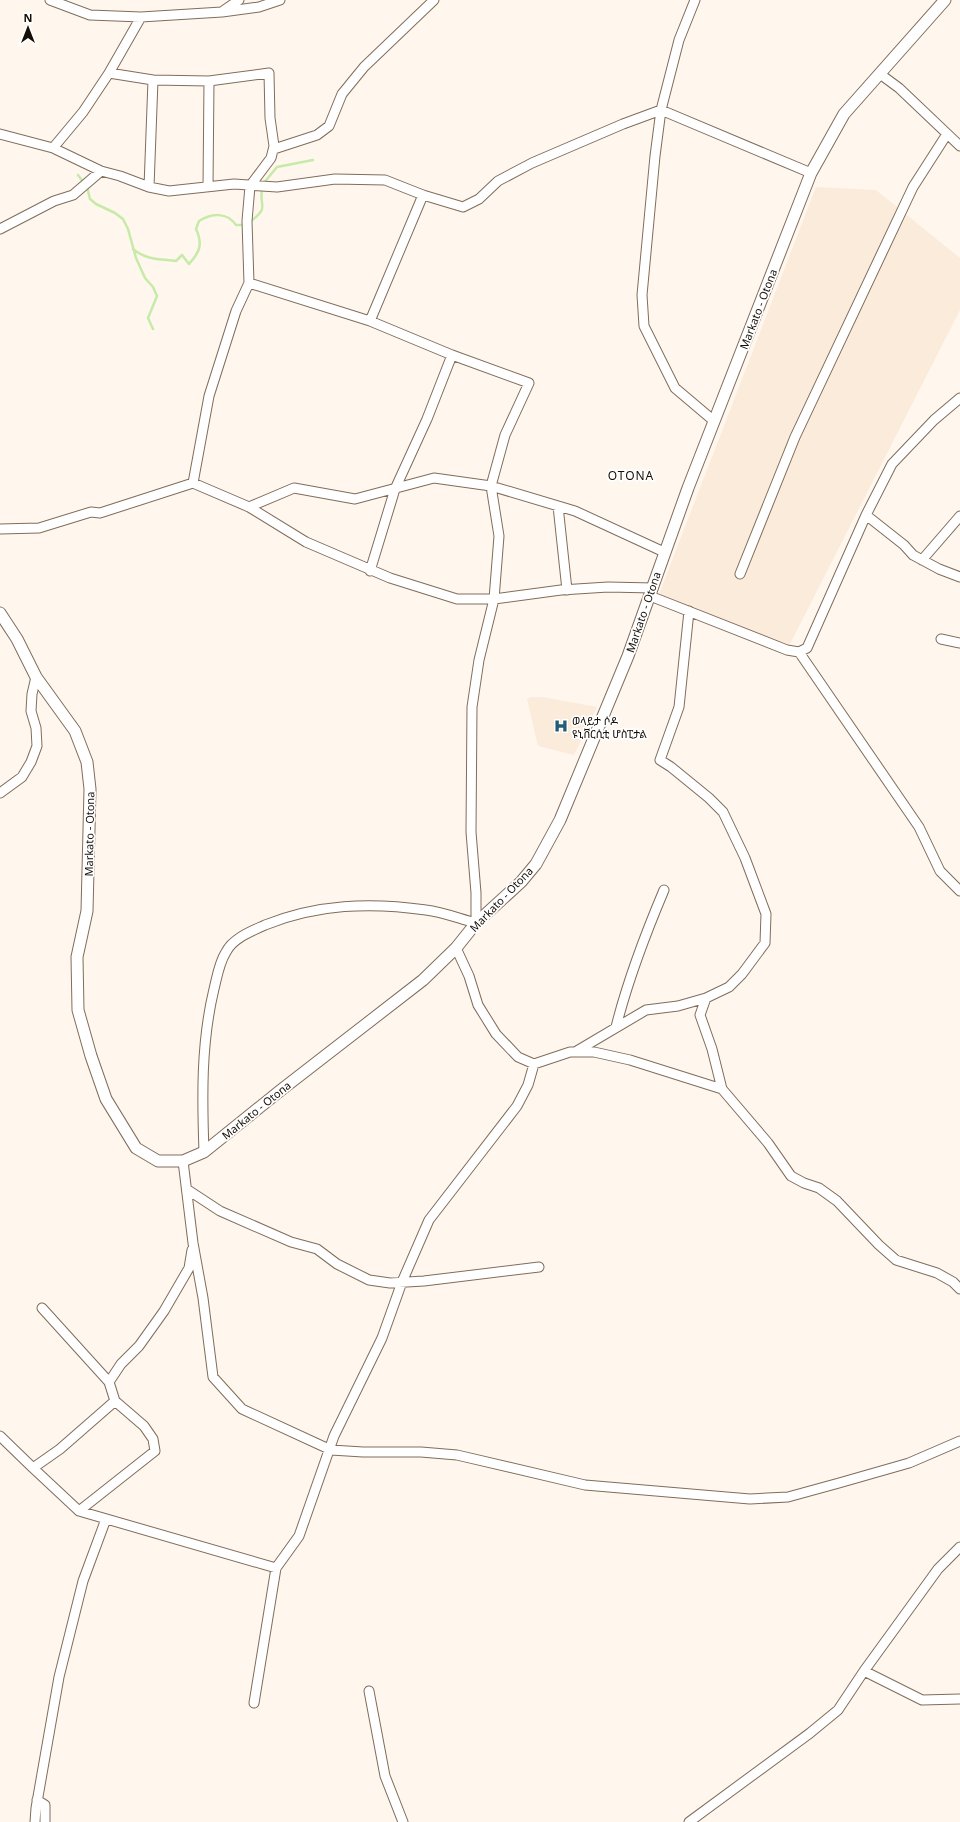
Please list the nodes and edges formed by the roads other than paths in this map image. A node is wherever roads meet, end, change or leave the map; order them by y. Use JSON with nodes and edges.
{"nodes":[{"id":1,"x":50,"y":0,"type":"edge"},
{"id":2,"x":239,"y":0,"type":"edge"},
{"id":3,"x":280,"y":0,"type":"edge"},
{"id":4,"x":434,"y":0,"type":"edge"},
{"id":5,"x":695,"y":0,"type":"edge"},
{"id":6,"x":945,"y":0,"type":"edge"},
{"id":7,"x":222,"y":12,"type":"junction"},
{"id":8,"x":141,"y":17,"type":"junction"},
{"id":9,"x":109,"y":74,"type":"junction"},
{"id":10,"x":880,"y":74,"type":"junction"},
{"id":11,"x":153,"y":80,"type":"junction"},
{"id":12,"x":209,"y":82,"type":"junction"},
{"id":13,"x":661,"y":110,"type":"junction"},
{"id":14,"x":0,"y":134,"type":"edge"},
{"id":15,"x":947,"y":134,"type":"junction"},
{"id":16,"x":960,"y":146,"type":"edge"},
{"id":17,"x":53,"y":148,"type":"junction"},
{"id":18,"x":274,"y":149,"type":"junction"},
{"id":19,"x":101,"y":171,"type":"junction"},
{"id":20,"x":811,"y":173,"type":"junction"},
{"id":21,"x":208,"y":186,"type":"junction"},
{"id":22,"x":258,"y":186,"type":"junction"},
{"id":23,"x":149,"y":187,"type":"junction"},
{"id":24,"x":423,"y":195,"type":"junction"},
{"id":25,"x":0,"y":229,"type":"edge"},
{"id":26,"x":249,"y":283,"type":"junction"},
{"id":27,"x":370,"y":321,"type":"junction"},
{"id":28,"x":452,"y":355,"type":"junction"},
{"id":29,"x":960,"y":398,"type":"edge"},
{"id":30,"x":714,"y":422,"type":"junction"},
{"id":31,"x":193,"y":483,"type":"junction"},
{"id":32,"x":491,"y":486,"type":"junction"},
{"id":33,"x":395,"y":489,"type":"junction"},
{"id":34,"x":249,"y":506,"type":"junction"},
{"id":35,"x":558,"y":506,"type":"junction"},
{"id":36,"x":866,"y":515,"type":"junction"},
{"id":37,"x":960,"y":516,"type":"edge"},
{"id":38,"x":0,"y":529,"type":"edge"},
{"id":39,"x":664,"y":552,"type":"junction"},
{"id":40,"x":922,"y":560,"type":"junction"},
{"id":41,"x":370,"y":571,"type":"junction"},
{"id":42,"x":740,"y":574,"type":"dead end"},
{"id":43,"x":960,"y":577,"type":"edge"},
{"id":44,"x":567,"y":590,"type":"junction"},
{"id":45,"x":651,"y":592,"type":"junction"},
{"id":46,"x":494,"y":599,"type":"junction"},
{"id":47,"x":689,"y":611,"type":"junction"},
{"id":48,"x":0,"y":613,"type":"edge"},
{"id":49,"x":941,"y":639,"type":"dead end"},
{"id":50,"x":960,"y":643,"type":"edge"},
{"id":51,"x":799,"y":652,"type":"junction"},
{"id":52,"x":36,"y":677,"type":"junction"},
{"id":53,"x":0,"y":793,"type":"edge"},
{"id":54,"x":664,"y":890,"type":"dead end"},
{"id":55,"x":960,"y":891,"type":"edge"},
{"id":56,"x":476,"y":923,"type":"junction"},
{"id":57,"x":456,"y":948,"type":"junction"},
{"id":58,"x":706,"y":998,"type":"junction"},
{"id":59,"x":616,"y":1027,"type":"junction"},
{"id":60,"x":575,"y":1052,"type":"junction"},
{"id":61,"x":534,"y":1064,"type":"junction"},
{"id":62,"x":722,"y":1089,"type":"junction"},
{"id":63,"x":204,"y":1152,"type":"junction"},
{"id":64,"x":183,"y":1161,"type":"junction"},
{"id":65,"x":188,"y":1190,"type":"junction"},
{"id":66,"x":193,"y":1243,"type":"junction"},
{"id":67,"x":539,"y":1267,"type":"dead end"},
{"id":68,"x":402,"y":1282,"type":"junction"},
{"id":69,"x":960,"y":1289,"type":"edge"},
{"id":70,"x":42,"y":1308,"type":"dead end"},
{"id":71,"x":109,"y":1382,"type":"junction"},
{"id":72,"x":115,"y":1401,"type":"junction"},
{"id":73,"x":0,"y":1436,"type":"edge"},
{"id":74,"x":960,"y":1441,"type":"edge"},
{"id":75,"x":331,"y":1450,"type":"junction"},
{"id":76,"x":33,"y":1468,"type":"junction"},
{"id":77,"x":80,"y":1511,"type":"junction"},
{"id":78,"x":106,"y":1519,"type":"junction"},
{"id":79,"x":960,"y":1547,"type":"edge"},
{"id":80,"x":276,"y":1568,"type":"junction"},
{"id":81,"x":864,"y":1671,"type":"junction"},
{"id":82,"x":368,"y":1691,"type":"dead end"},
{"id":83,"x":960,"y":1699,"type":"edge"},
{"id":84,"x":254,"y":1703,"type":"dead end"},
{"id":85,"x":37,"y":1800,"type":"junction"},
{"id":86,"x":35,"y":1822,"type":"edge"},
{"id":87,"x":45,"y":1822,"type":"edge"},
{"id":88,"x":403,"y":1822,"type":"edge"},
{"id":89,"x":689,"y":1822,"type":"edge"}],
"edges":[{"from":1,"to":8,"type":"street"},
{"from":2,"to":7,"type":"street"},
{"from":3,"to":7,"type":"street"},
{"from":4,"to":18,"type":"street"},
{"from":5,"to":13,"type":"street"},
{"from":6,"to":10,"type":"main road","name":"Markato - Otona"},
{"from":7,"to":8,"type":"street"},
{"from":8,"to":9,"type":"street"},
{"from":9,"to":11,"type":"street"},
{"from":9,"to":17,"type":"street"},
{"from":10,"to":15,"type":"street"},
{"from":10,"to":20,"type":"main road","name":"Markato - Otona"},
{"from":11,"to":12,"type":"street"},
{"from":11,"to":23,"type":"street"},
{"from":12,"to":18,"type":"street"},
{"from":12,"to":21,"type":"street"},
{"from":13,"to":20,"type":"street"},
{"from":13,"to":24,"type":"street"},
{"from":13,"to":30,"type":"street"},
{"from":14,"to":17,"type":"street"},
{"from":15,"to":16,"type":"street"},
{"from":15,"to":42,"type":"street"},
{"from":17,"to":19,"type":"street"},
{"from":18,"to":22,"type":"street"},
{"from":19,"to":23,"type":"street"},
{"from":19,"to":25,"type":"street"},
{"from":20,"to":30,"type":"main road","name":"Markato - Otona"},
{"from":21,"to":22,"type":"street"},
{"from":21,"to":23,"type":"street"},
{"from":22,"to":24,"type":"street"},
{"from":22,"to":26,"type":"street"},
{"from":24,"to":27,"type":"street"},
{"from":26,"to":27,"type":"street"},
{"from":26,"to":31,"type":"street"},
{"from":27,"to":28,"type":"street"},
{"from":28,"to":32,"type":"street"},
{"from":28,"to":33,"type":"street"},
{"from":29,"to":36,"type":"street"},
{"from":30,"to":39,"type":"main road","name":"Markato - Otona"},
{"from":31,"to":34,"type":"street"},
{"from":31,"to":38,"type":"street"},
{"from":32,"to":33,"type":"street"},
{"from":32,"to":35,"type":"street"},
{"from":32,"to":46,"type":"street"},
{"from":33,"to":34,"type":"street"},
{"from":33,"to":41,"type":"street"},
{"from":34,"to":41,"type":"street"},
{"from":35,"to":39,"type":"street"},
{"from":35,"to":44,"type":"street"},
{"from":36,"to":40,"type":"street"},
{"from":36,"to":51,"type":"street"},
{"from":37,"to":40,"type":"street"},
{"from":39,"to":45,"type":"main road","name":"Markato - Otona"},
{"from":40,"to":43,"type":"street"},
{"from":41,"to":46,"type":"street"},
{"from":44,"to":45,"type":"street"},
{"from":44,"to":46,"type":"street"},
{"from":45,"to":47,"type":"street"},
{"from":45,"to":56,"type":"main road","name":"Markato - Otona"},
{"from":46,"to":56,"type":"street"},
{"from":47,"to":51,"type":"street"},
{"from":47,"to":58,"type":"street"},
{"from":48,"to":52,"type":"main road","name":"Markato - Otona"},
{"from":49,"to":50,"type":"street"},
{"from":51,"to":55,"type":"street"},
{"from":52,"to":53,"type":"street"},
{"from":52,"to":64,"type":"main road","name":"Markato - Otona"},
{"from":54,"to":59,"type":"street"},
{"from":56,"to":57,"type":"main road","name":"Markato - Otona"},
{"from":56,"to":63,"type":"street"},
{"from":57,"to":61,"type":"street"},
{"from":57,"to":63,"type":"main road","name":"Markato - Otona"},
{"from":58,"to":59,"type":"street"},
{"from":58,"to":62,"type":"street"},
{"from":59,"to":60,"type":"street"},
{"from":60,"to":61,"type":"street"},
{"from":60,"to":62,"type":"street"},
{"from":61,"to":68,"type":"street"},
{"from":62,"to":69,"type":"street"},
{"from":63,"to":64,"type":"main road","name":"Markato - Otona"},
{"from":64,"to":65,"type":"street"},
{"from":65,"to":66,"type":"street"},
{"from":65,"to":68,"type":"street"},
{"from":66,"to":71,"type":"street"},
{"from":66,"to":75,"type":"street"},
{"from":67,"to":68,"type":"street"},
{"from":68,"to":75,"type":"street"},
{"from":70,"to":71,"type":"street"},
{"from":71,"to":72,"type":"street"},
{"from":72,"to":76,"type":"street"},
{"from":72,"to":77,"type":"street"},
{"from":73,"to":76,"type":"street"},
{"from":74,"to":75,"type":"street"},
{"from":75,"to":80,"type":"street"},
{"from":76,"to":77,"type":"street"},
{"from":77,"to":78,"type":"street"},
{"from":78,"to":80,"type":"street"},
{"from":78,"to":85,"type":"street"},
{"from":79,"to":81,"type":"street"},
{"from":80,"to":84,"type":"street"},
{"from":81,"to":83,"type":"street"},
{"from":81,"to":89,"type":"street"},
{"from":82,"to":88,"type":"street"},
{"from":85,"to":86,"type":"street"},
{"from":85,"to":87,"type":"street"}]}
